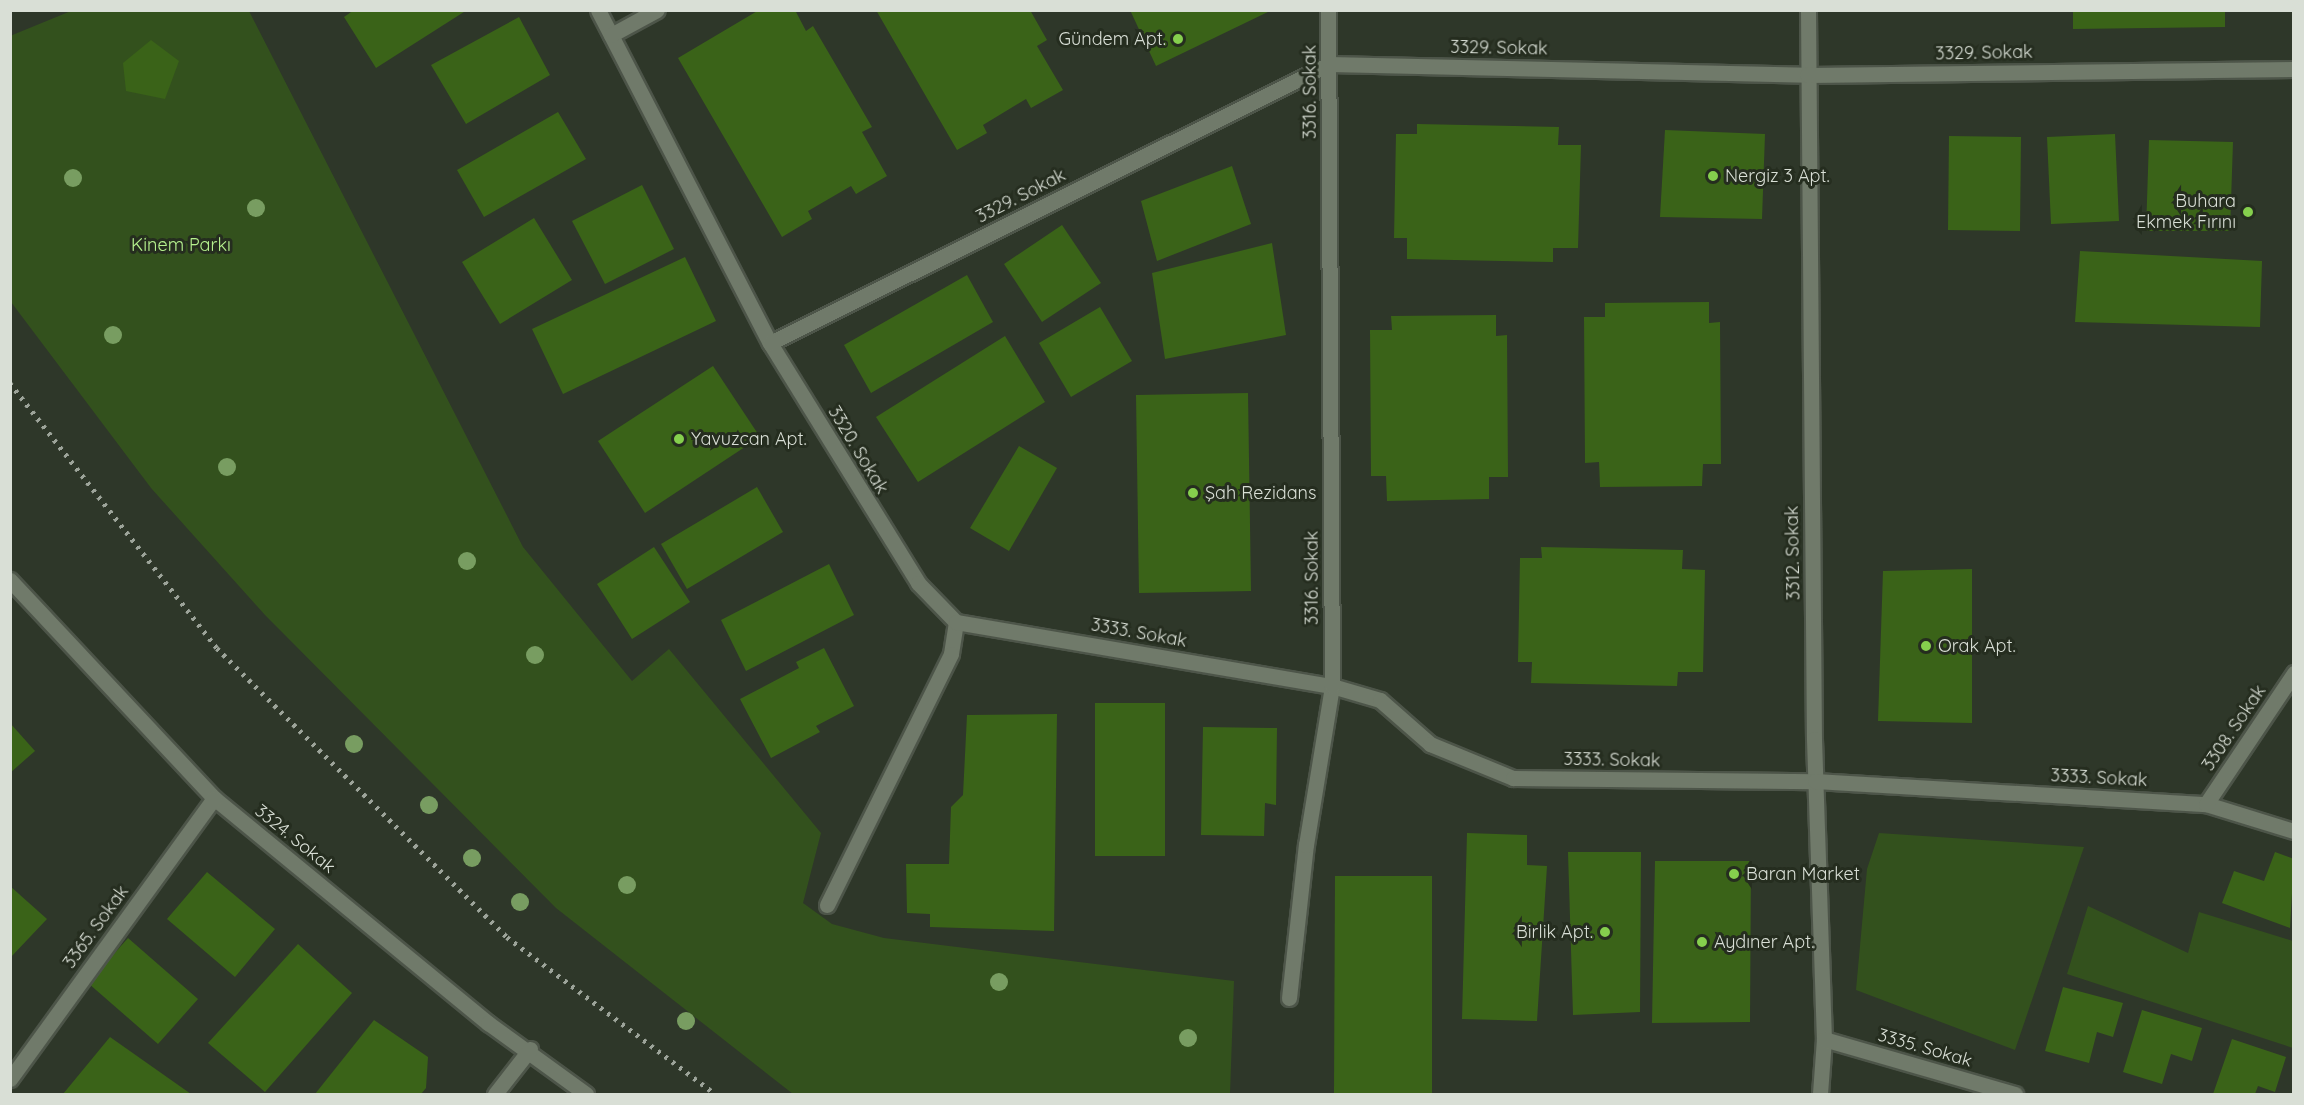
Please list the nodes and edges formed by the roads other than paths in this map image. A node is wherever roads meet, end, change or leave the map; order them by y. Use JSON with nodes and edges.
{"nodes":[{"id":1,"x":598,"y":10,"type":"edge"},
{"id":2,"x":657,"y":10,"type":"edge"},
{"id":3,"x":1328,"y":10,"type":"edge"},
{"id":4,"x":1808,"y":10,"type":"edge"},
{"id":5,"x":611,"y":35,"type":"junction"},
{"id":6,"x":1329,"y":64,"type":"junction"},
{"id":7,"x":2294,"y":69,"type":"edge"},
{"id":8,"x":1807,"y":75,"type":"junction"},
{"id":9,"x":770,"y":343,"type":"junction"},
{"id":10,"x":12,"y":586,"type":"edge"},
{"id":11,"x":956,"y":622,"type":"junction"},
{"id":12,"x":2294,"y":674,"type":"edge"},
{"id":13,"x":1332,"y":686,"type":"junction"},
{"id":14,"x":1815,"y":781,"type":"junction"},
{"id":15,"x":214,"y":798,"type":"junction"},
{"id":16,"x":2206,"y":804,"type":"junction"},
{"id":17,"x":2294,"y":831,"type":"edge"},
{"id":18,"x":828,"y":904,"type":"dead end"},
{"id":19,"x":1288,"y":998,"type":"dead end"},
{"id":20,"x":1824,"y":1039,"type":"junction"},
{"id":21,"x":530,"y":1049,"type":"junction"},
{"id":22,"x":10,"y":1079,"type":"edge"},
{"id":23,"x":495,"y":1095,"type":"edge"},
{"id":24,"x":586,"y":1095,"type":"edge"},
{"id":25,"x":1820,"y":1095,"type":"edge"},
{"id":26,"x":2015,"y":1095,"type":"edge"}],
"edges":[{"from":1,"to":5,"type":"street","name":"3320. Sokak"},
{"from":2,"to":5,"type":"street"},
{"from":3,"to":6,"type":"street","name":"3316. Sokak"},
{"from":4,"to":8,"type":"street","name":"3312. Sokak"},
{"from":5,"to":9,"type":"street","name":"3320. Sokak"},
{"from":6,"to":8,"type":"street","name":"3329. Sokak"},
{"from":6,"to":9,"type":"street","name":"3329. Sokak"},
{"from":6,"to":13,"type":"street","name":"3316. Sokak"},
{"from":7,"to":8,"type":"street","name":"3329. Sokak"},
{"from":8,"to":14,"type":"street","name":"3312. Sokak"},
{"from":9,"to":11,"type":"street","name":"3320. Sokak"},
{"from":10,"to":15,"type":"street","name":"3324. Sokak"},
{"from":11,"to":13,"type":"street","name":"3333. Sokak"},
{"from":11,"to":18,"type":"street"},
{"from":12,"to":16,"type":"street","name":"3308. Sokak"},
{"from":13,"to":14,"type":"street","name":"3333. Sokak"},
{"from":13,"to":19,"type":"street","name":"3316. Sokak"},
{"from":14,"to":16,"type":"street","name":"3333. Sokak"},
{"from":14,"to":20,"type":"street","name":"3312. Sokak"},
{"from":15,"to":21,"type":"street","name":"3324. Sokak"},
{"from":15,"to":22,"type":"street","name":"3365. Sokak"},
{"from":16,"to":17,"type":"street","name":"3333. Sokak"},
{"from":20,"to":25,"type":"street","name":"3312. Sokak"},
{"from":20,"to":26,"type":"street","name":"3335. Sokak"},
{"from":21,"to":23,"type":"street"},
{"from":21,"to":24,"type":"street","name":"3324. Sokak"}]}
